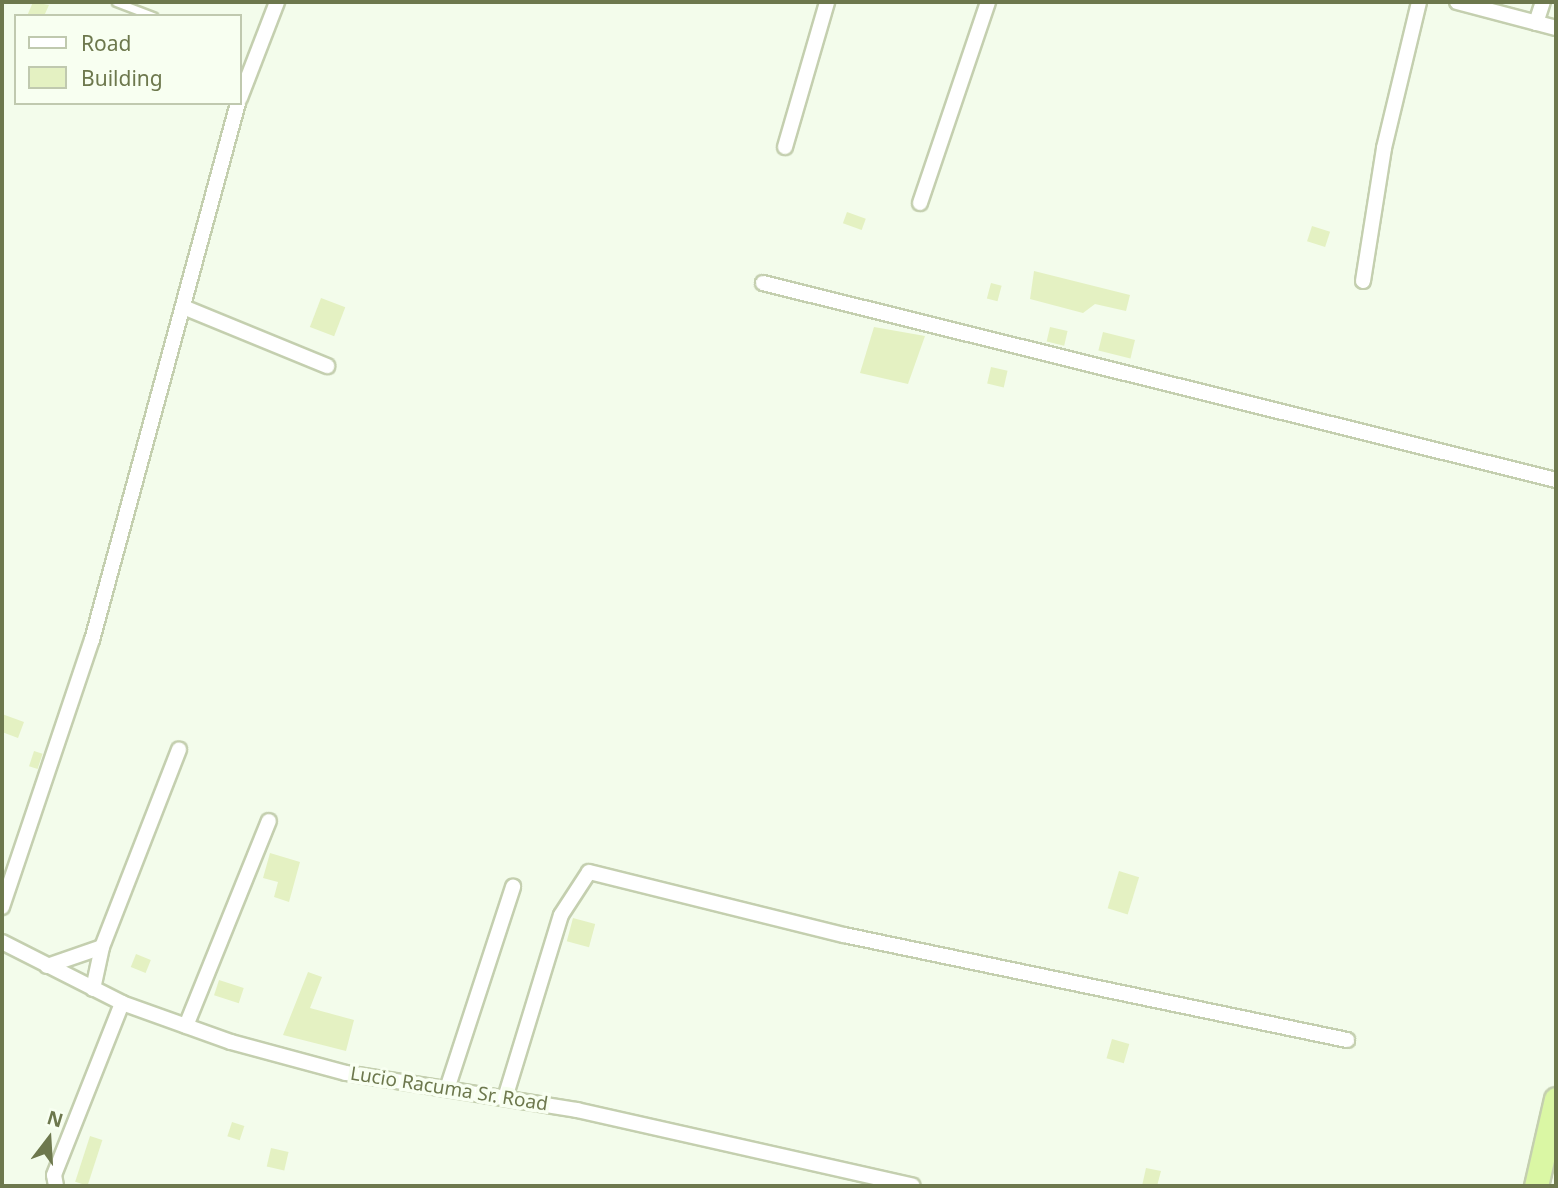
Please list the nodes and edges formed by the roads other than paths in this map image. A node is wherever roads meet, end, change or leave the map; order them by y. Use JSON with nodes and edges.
{"nodes":[{"id":1,"x":116,"y":2,"type":"edge"},
{"id":2,"x":277,"y":2,"type":"edge"},
{"id":3,"x":827,"y":2,"type":"edge"},
{"id":4,"x":988,"y":2,"type":"edge"},
{"id":5,"x":1419,"y":2,"type":"edge"},
{"id":6,"x":1543,"y":2,"type":"edge"},
{"id":7,"x":1463,"y":3,"type":"edge"},
{"id":8,"x":148,"y":14,"type":"edge"},
{"id":9,"x":1536,"y":23,"type":"junction"},
{"id":10,"x":1556,"y":28,"type":"edge"},
{"id":11,"x":242,"y":93,"type":"edge"},
{"id":12,"x":238,"y":105,"type":"edge"},
{"id":13,"x":785,"y":147,"type":"dead end"},
{"id":14,"x":920,"y":203,"type":"dead end"},
{"id":15,"x":1363,"y":281,"type":"dead end"},
{"id":16,"x":763,"y":282,"type":"dead end"},
{"id":17,"x":183,"y":307,"type":"junction"},
{"id":18,"x":327,"y":366,"type":"dead end"},
{"id":19,"x":1556,"y":480,"type":"edge"},
{"id":20,"x":179,"y":750,"type":"dead end"},
{"id":21,"x":269,"y":821,"type":"dead end"},
{"id":22,"x":513,"y":887,"type":"dead end"},
{"id":23,"x":2,"y":907,"type":"edge"},
{"id":24,"x":2,"y":942,"type":"edge"},
{"id":25,"x":102,"y":947,"type":"junction"},
{"id":26,"x":47,"y":967,"type":"junction"},
{"id":27,"x":93,"y":989,"type":"junction"},
{"id":28,"x":122,"y":1003,"type":"junction"},
{"id":29,"x":186,"y":1026,"type":"junction"},
{"id":30,"x":1347,"y":1040,"type":"dead end"},
{"id":31,"x":447,"y":1089,"type":"junction"},
{"id":32,"x":505,"y":1098,"type":"junction"},
{"id":33,"x":1556,"y":1099,"type":"edge"},
{"id":34,"x":56,"y":1186,"type":"edge"},
{"id":35,"x":913,"y":1186,"type":"edge"},
{"id":36,"x":1536,"y":1186,"type":"edge"}],
"edges":[{"from":1,"to":8,"type":"lane"},
{"from":2,"to":11,"type":"street"},
{"from":3,"to":13,"type":"street"},
{"from":4,"to":14,"type":"street"},
{"from":5,"to":15,"type":"street"},
{"from":6,"to":9,"type":"street"},
{"from":7,"to":9,"type":"street"},
{"from":9,"to":10,"type":"street"},
{"from":12,"to":17,"type":"street"},
{"from":16,"to":19,"type":"street"},
{"from":17,"to":18,"type":"street"},
{"from":17,"to":23,"type":"street"},
{"from":20,"to":25,"type":"street"},
{"from":21,"to":29,"type":"street"},
{"from":22,"to":31,"type":"street"},
{"from":24,"to":26,"type":"street","name":"Lucio Racuma Sr. Road"},
{"from":25,"to":26,"type":"street"},
{"from":25,"to":27,"type":"street"},
{"from":26,"to":27,"type":"street","name":"Lucio Racuma Sr. Road"},
{"from":27,"to":28,"type":"street","name":"Lucio Racuma Sr. Road"},
{"from":28,"to":29,"type":"street","name":"Lucio Racuma Sr. Road"},
{"from":28,"to":34,"type":"street"},
{"from":29,"to":31,"type":"street","name":"Lucio Racuma Sr. Road"},
{"from":30,"to":32,"type":"street"},
{"from":31,"to":32,"type":"street","name":"Lucio Racuma Sr. Road"},
{"from":32,"to":35,"type":"street","name":"Lucio Racuma Sr. Road"},
{"from":33,"to":36,"type":"highway"}]}
